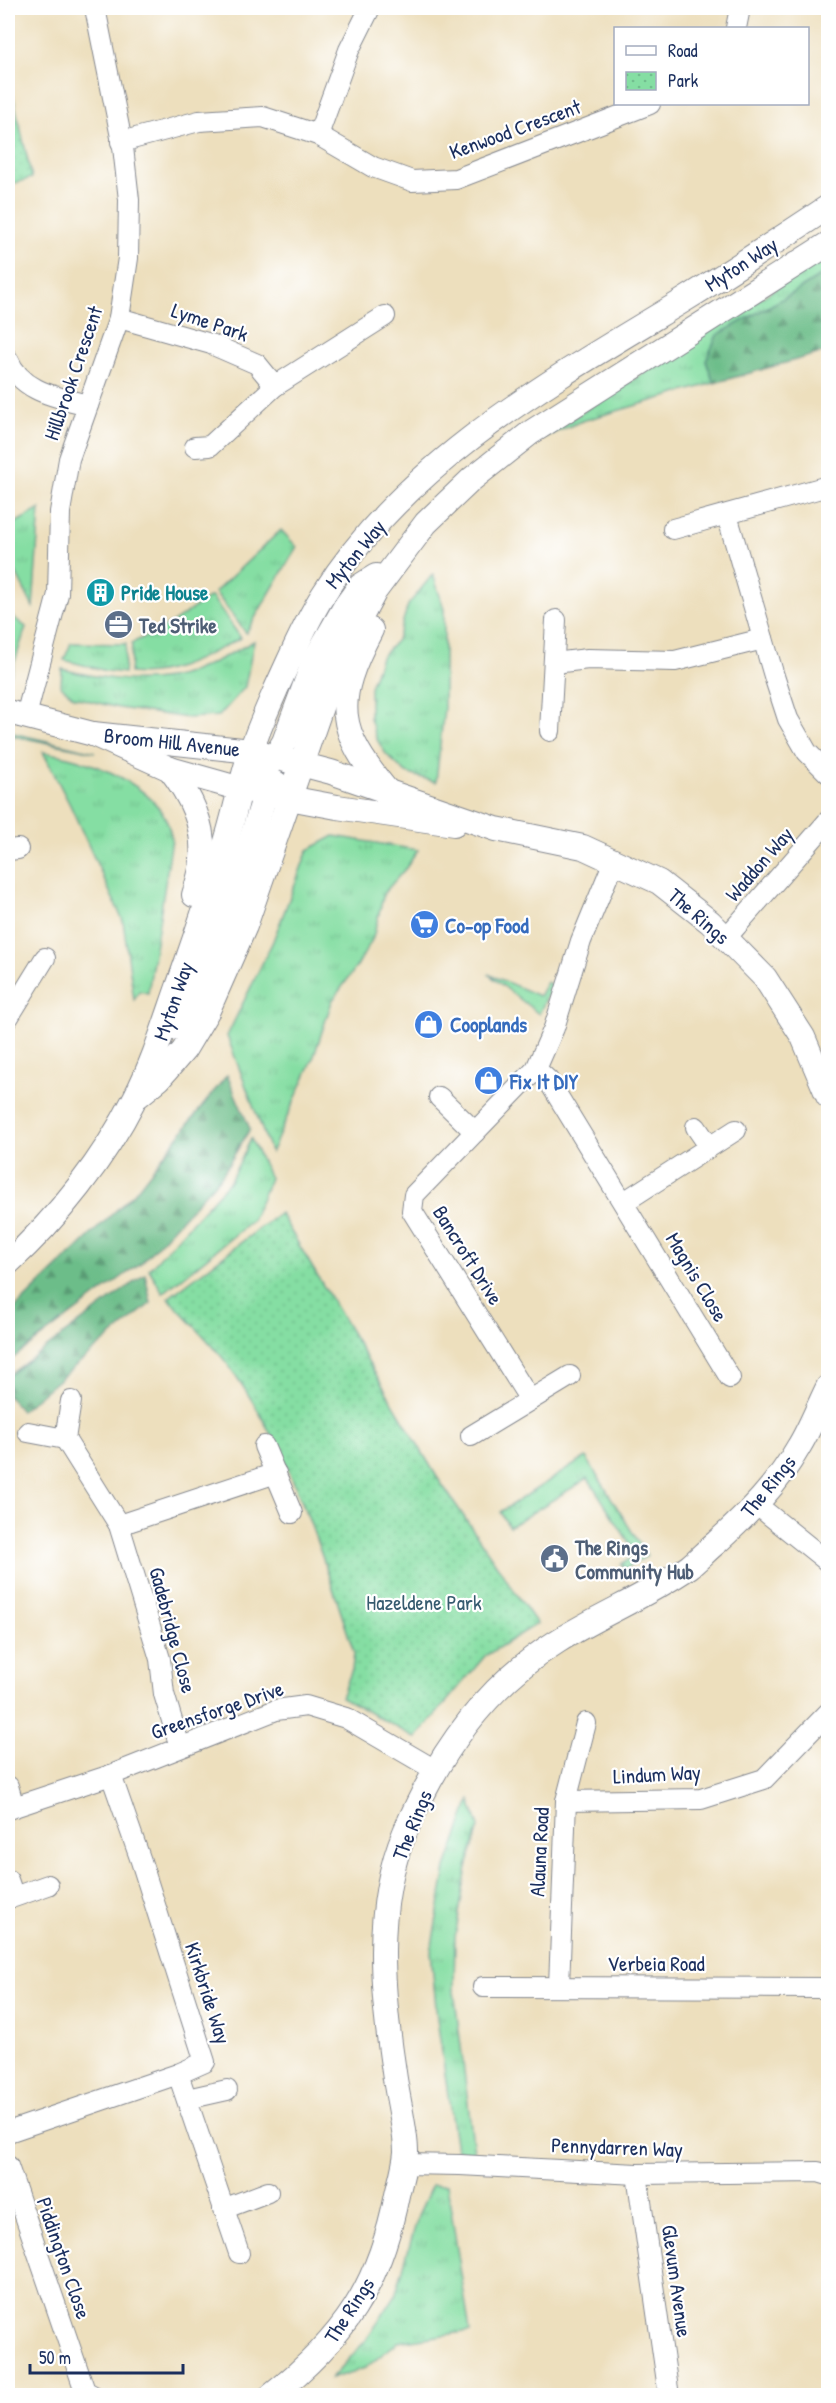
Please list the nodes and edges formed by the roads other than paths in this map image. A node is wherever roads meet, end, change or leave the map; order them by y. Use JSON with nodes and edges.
{"nodes":[{"id":1,"x":95,"y":8,"type":"edge"},
{"id":2,"x":370,"y":8,"type":"edge"},
{"id":3,"x":740,"y":8,"type":"edge"},
{"id":4,"x":736,"y":27,"type":"edge"},
{"id":5,"x":647,"y":105,"type":"edge"},
{"id":6,"x":318,"y":135,"type":"junction"},
{"id":7,"x":121,"y":142,"type":"junction"},
{"id":8,"x":828,"y":207,"type":"edge"},
{"id":9,"x":828,"y":244,"type":"edge"},
{"id":10,"x":385,"y":316,"type":"dead end"},
{"id":11,"x":119,"y":318,"type":"junction"},
{"id":12,"x":8,"y":359,"type":"edge"},
{"id":13,"x":275,"y":386,"type":"junction"},
{"id":14,"x":88,"y":405,"type":"junction"},
{"id":15,"x":195,"y":447,"type":"dead end"},
{"id":16,"x":828,"y":486,"type":"edge"},
{"id":17,"x":727,"y":515,"type":"junction"},
{"id":18,"x":673,"y":529,"type":"dead end"},
{"id":19,"x":393,"y":565,"type":"junction"},
{"id":20,"x":556,"y":620,"type":"dead end"},
{"id":21,"x":762,"y":639,"type":"junction"},
{"id":22,"x":554,"y":663,"type":"junction"},
{"id":23,"x":17,"y":714,"type":"edge"},
{"id":24,"x":550,"y":731,"type":"dead end"},
{"id":25,"x":93,"y":734,"type":"junction"},
{"id":26,"x":170,"y":769,"type":"junction"},
{"id":27,"x":828,"y":773,"type":"edge"},
{"id":28,"x":274,"y":777,"type":"junction"},
{"id":29,"x":240,"y":789,"type":"junction"},
{"id":30,"x":388,"y":792,"type":"junction"},
{"id":31,"x":828,"y":821,"type":"edge"},
{"id":32,"x":496,"y":829,"type":"junction"},
{"id":33,"x":614,"y":861,"type":"junction"},
{"id":34,"x":726,"y":938,"type":"junction"},
{"id":35,"x":45,"y":958,"type":"dead end"},
{"id":36,"x":182,"y":974,"type":"junction"},
{"id":37,"x":13,"y":994,"type":"edge"},
{"id":38,"x":8,"y":1018,"type":"edge"},
{"id":39,"x":155,"y":1051,"type":"junction"},
{"id":40,"x":536,"y":1069,"type":"junction"},
{"id":41,"x":828,"y":1096,"type":"edge"},
{"id":42,"x":439,"y":1097,"type":"dead end"},
{"id":43,"x":135,"y":1098,"type":"junction"},
{"id":44,"x":696,"y":1127,"type":"dead end"},
{"id":45,"x":736,"y":1130,"type":"dead end"},
{"id":46,"x":475,"y":1132,"type":"junction"},
{"id":47,"x":709,"y":1146,"type":"junction"},
{"id":48,"x":624,"y":1202,"type":"junction"},
{"id":49,"x":8,"y":1263,"type":"edge"},
{"id":50,"x":570,"y":1376,"type":"dead end"},
{"id":51,"x":730,"y":1378,"type":"dead end"},
{"id":52,"x":828,"y":1387,"type":"edge"},
{"id":53,"x":530,"y":1400,"type":"junction"},
{"id":54,"x":71,"y":1401,"type":"dead end"},
{"id":55,"x":28,"y":1432,"type":"dead end"},
{"id":56,"x":471,"y":1436,"type":"dead end"},
{"id":57,"x":65,"y":1439,"type":"junction"},
{"id":58,"x":264,"y":1446,"type":"dead end"},
{"id":59,"x":276,"y":1473,"type":"junction"},
{"id":60,"x":757,"y":1505,"type":"junction"},
{"id":61,"x":292,"y":1513,"type":"dead end"},
{"id":62,"x":119,"y":1525,"type":"junction"},
{"id":63,"x":828,"y":1562,"type":"edge"},
{"id":64,"x":828,"y":1713,"type":"edge"},
{"id":65,"x":586,"y":1723,"type":"dead end"},
{"id":66,"x":180,"y":1747,"type":"junction"},
{"id":67,"x":435,"y":1770,"type":"junction"},
{"id":68,"x":111,"y":1775,"type":"junction"},
{"id":69,"x":8,"y":1786,"type":"edge"},
{"id":70,"x":566,"y":1801,"type":"junction"},
{"id":71,"x":11,"y":1808,"type":"edge"},
{"id":72,"x":8,"y":1880,"type":"edge"},
{"id":73,"x":48,"y":1885,"type":"dead end"},
{"id":74,"x":559,"y":1986,"type":"junction"},
{"id":75,"x":483,"y":1987,"type":"dead end"},
{"id":76,"x":828,"y":1989,"type":"edge"},
{"id":77,"x":178,"y":2074,"type":"junction"},
{"id":78,"x":227,"y":2090,"type":"dead end"},
{"id":79,"x":187,"y":2099,"type":"junction"},
{"id":80,"x":8,"y":2132,"type":"edge"},
{"id":81,"x":404,"y":2164,"type":"junction"},
{"id":82,"x":8,"y":2166,"type":"edge"},
{"id":83,"x":637,"y":2174,"type":"junction"},
{"id":84,"x":828,"y":2175,"type":"edge"},
{"id":85,"x":268,"y":2192,"type":"dead end"},
{"id":86,"x":223,"y":2209,"type":"junction"},
{"id":87,"x":239,"y":2253,"type":"dead end"},
{"id":88,"x":87,"y":2394,"type":"edge"},
{"id":89,"x":271,"y":2396,"type":"edge"},
{"id":90,"x":669,"y":2396,"type":"edge"}],
"edges":[{"from":1,"to":7,"type":"street","name":"Hillbrook Crescent"},
{"from":2,"to":6,"type":"street"},
{"from":3,"to":4,"type":"street"},
{"from":5,"to":6,"type":"street","name":"Kenwood Crescent"},
{"from":6,"to":7,"type":"street","name":"Kenwood Crescent"},
{"from":7,"to":11,"type":"street","name":"Hillbrook Crescent"},
{"from":8,"to":28,"type":"street","name":"Myton Way"},
{"from":9,"to":19,"type":"street","name":"Myton Way"},
{"from":10,"to":13,"type":"street"},
{"from":11,"to":13,"type":"street","name":"Lyme Park"},
{"from":11,"to":14,"type":"street","name":"Hillbrook Crescent"},
{"from":12,"to":14,"type":"street"},
{"from":13,"to":15,"type":"street"},
{"from":14,"to":23,"type":"street","name":"Hillbrook Crescent"},
{"from":16,"to":17,"type":"street"},
{"from":17,"to":18,"type":"street"},
{"from":17,"to":21,"type":"street"},
{"from":19,"to":28,"type":"street","name":"Myton Way"},
{"from":19,"to":30,"type":"street"},
{"from":20,"to":22,"type":"street"},
{"from":21,"to":22,"type":"street"},
{"from":21,"to":27,"type":"street"},
{"from":22,"to":24,"type":"street"},
{"from":23,"to":25,"type":"street","name":"Broom Hill Avenue"},
{"from":25,"to":26,"type":"street","name":"Broom Hill Avenue"},
{"from":25,"to":28,"type":"street","name":"Broom Hill Avenue"},
{"from":26,"to":29,"type":"street","name":"Broom Hill Avenue"},
{"from":26,"to":36,"type":"street"},
{"from":28,"to":29,"type":"street","name":"Myton Way"},
{"from":28,"to":30,"type":"street","name":"The Rings"},
{"from":28,"to":32,"type":"street","name":"The Rings"},
{"from":28,"to":39,"type":"street"},
{"from":28,"to":43,"type":"street","name":"Myton Way"},
{"from":29,"to":36,"type":"street","name":"Myton Way"},
{"from":30,"to":32,"type":"street","name":"The Rings"},
{"from":31,"to":34,"type":"street","name":"Waddon Way"},
{"from":32,"to":33,"type":"street","name":"The Rings"},
{"from":33,"to":34,"type":"street","name":"The Rings"},
{"from":33,"to":40,"type":"street","name":"Bancroft Drive"},
{"from":34,"to":41,"type":"street","name":"The Rings"},
{"from":35,"to":37,"type":"street"},
{"from":36,"to":39,"type":"street","name":"Myton Way"},
{"from":37,"to":38,"type":"street"},
{"from":39,"to":43,"type":"street","name":"Myton Way"},
{"from":40,"to":46,"type":"street","name":"Bancroft Drive"},
{"from":40,"to":48,"type":"street","name":"Magnis Close"},
{"from":42,"to":46,"type":"street"},
{"from":43,"to":49,"type":"street","name":"Myton Way"},
{"from":44,"to":47,"type":"street"},
{"from":45,"to":47,"type":"street"},
{"from":46,"to":53,"type":"street","name":"Bancroft Drive"},
{"from":47,"to":48,"type":"street"},
{"from":48,"to":51,"type":"street","name":"Magnis Close"},
{"from":50,"to":53,"type":"street"},
{"from":52,"to":60,"type":"street","name":"The Rings"},
{"from":53,"to":56,"type":"street"},
{"from":54,"to":57,"type":"street"},
{"from":55,"to":57,"type":"street"},
{"from":57,"to":62,"type":"street","name":"Gadebridge Close"},
{"from":58,"to":59,"type":"street"},
{"from":59,"to":61,"type":"street"},
{"from":59,"to":62,"type":"street"},
{"from":60,"to":63,"type":"street"},
{"from":60,"to":67,"type":"street","name":"The Rings"},
{"from":62,"to":66,"type":"street","name":"Gadebridge Close"},
{"from":64,"to":70,"type":"street","name":"Lindum Way"},
{"from":65,"to":70,"type":"street","name":"Alauna Road"},
{"from":66,"to":67,"type":"street","name":"Greensforge Drive"},
{"from":66,"to":68,"type":"street","name":"Greensforge Drive"},
{"from":67,"to":81,"type":"street","name":"The Rings"},
{"from":68,"to":71,"type":"street","name":"Greensforge Drive"},
{"from":68,"to":77,"type":"street","name":"Kirkbride Way"},
{"from":69,"to":71,"type":"street"},
{"from":70,"to":74,"type":"street","name":"Alauna Road"},
{"from":72,"to":73,"type":"street"},
{"from":74,"to":75,"type":"street","name":"Verbeia Road"},
{"from":74,"to":76,"type":"street","name":"Verbeia Road"},
{"from":77,"to":79,"type":"street"},
{"from":77,"to":80,"type":"street","name":"Kirkbride Way"},
{"from":78,"to":79,"type":"street"},
{"from":79,"to":86,"type":"street"},
{"from":81,"to":83,"type":"street","name":"Pennydarren Way"},
{"from":81,"to":89,"type":"street","name":"The Rings"},
{"from":82,"to":88,"type":"street","name":"Piddington Close"},
{"from":83,"to":84,"type":"street","name":"Pennydarren Way"},
{"from":83,"to":90,"type":"street","name":"Glevum Avenue"},
{"from":85,"to":86,"type":"street"},
{"from":86,"to":87,"type":"street"}]}
